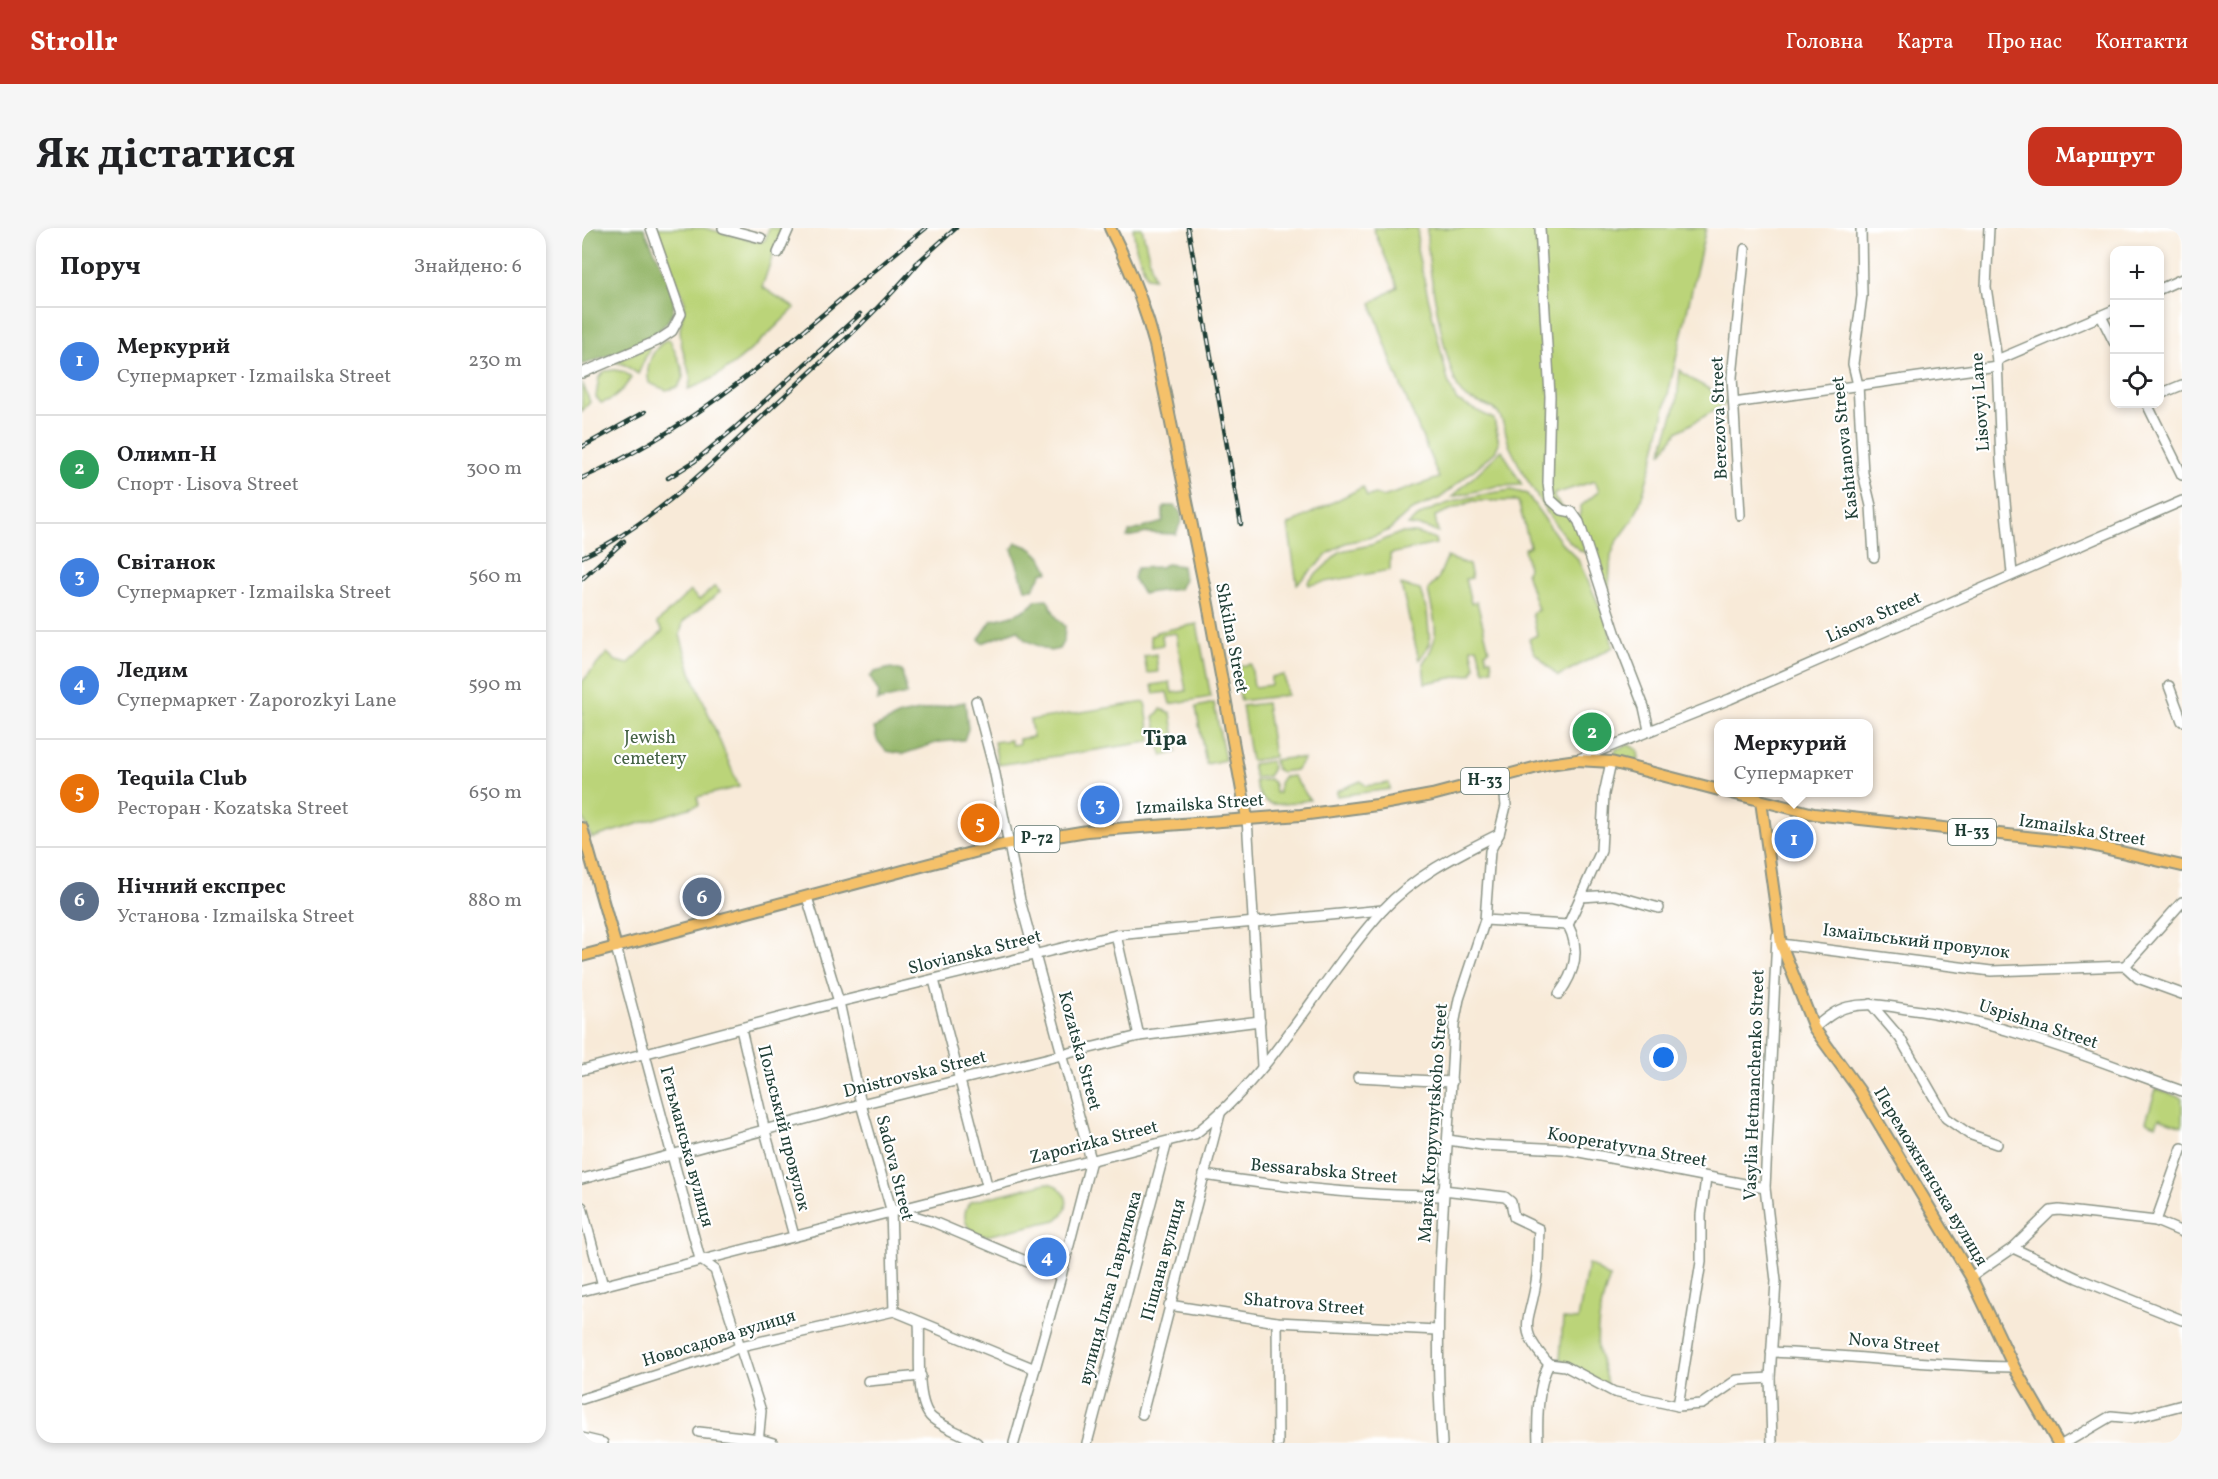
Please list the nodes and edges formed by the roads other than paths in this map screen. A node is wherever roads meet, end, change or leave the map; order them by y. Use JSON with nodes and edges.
{"nodes":[{"id":1,"x":651,"y":228,"type":"edge"},
{"id":2,"x":723,"y":228,"type":"edge"},
{"id":3,"x":789,"y":228,"type":"edge"},
{"id":4,"x":1110,"y":228,"type":"edge"},
{"id":5,"x":1540,"y":228,"type":"edge"},
{"id":6,"x":1861,"y":228,"type":"edge"},
{"id":7,"x":1989,"y":228,"type":"edge"},
{"id":8,"x":761,"y":238,"type":"dead end"},
{"id":9,"x":1744,"y":249,"type":"dead end"},
{"id":10,"x":778,"y":253,"type":"dead end"},
{"id":11,"x":2182,"y":279,"type":"edge"},
{"id":12,"x":2164,"y":288,"type":"edge"},
{"id":13,"x":2110,"y":312,"type":"edge"},
{"id":14,"x":2101,"y":316,"type":"junction"},
{"id":15,"x":2110,"y":333,"type":"edge"},
{"id":16,"x":1997,"y":363,"type":"junction"},
{"id":17,"x":582,"y":372,"type":"edge"},
{"id":18,"x":1858,"y":385,"type":"junction"},
{"id":19,"x":2182,"y":385,"type":"edge"},
{"id":20,"x":2164,"y":392,"type":"edge"},
{"id":21,"x":1734,"y":403,"type":"junction"},
{"id":22,"x":2149,"y":408,"type":"edge"},
{"id":23,"x":2182,"y":475,"type":"edge"},
{"id":24,"x":2182,"y":501,"type":"edge"},
{"id":25,"x":1740,"y":515,"type":"dead end"},
{"id":26,"x":1874,"y":557,"type":"dead end"},
{"id":27,"x":2012,"y":573,"type":"junction"},
{"id":28,"x":2169,"y":686,"type":"dead end"},
{"id":29,"x":976,"y":701,"type":"dead end"},
{"id":30,"x":2182,"y":722,"type":"edge"},
{"id":31,"x":1648,"y":730,"type":"junction"},
{"id":32,"x":1577,"y":760,"type":"junction"},
{"id":33,"x":1611,"y":762,"type":"junction"},
{"id":34,"x":1503,"y":776,"type":"junction"},
{"id":35,"x":1714,"y":789,"type":"edge"},
{"id":36,"x":1746,"y":797,"type":"edge"},
{"id":37,"x":1761,"y":801,"type":"junction"},
{"id":38,"x":1247,"y":818,"type":"junction"},
{"id":39,"x":582,"y":828,"type":"edge"},
{"id":40,"x":1499,"y":834,"type":"junction"},
{"id":41,"x":1008,"y":843,"type":"junction"},
{"id":42,"x":2182,"y":866,"type":"edge"},
{"id":43,"x":807,"y":897,"type":"junction"},
{"id":44,"x":1581,"y":897,"type":"junction"},
{"id":45,"x":2182,"y":902,"type":"edge"},
{"id":46,"x":1659,"y":908,"type":"dead end"},
{"id":47,"x":1383,"y":910,"type":"junction"},
{"id":48,"x":1485,"y":920,"type":"junction"},
{"id":49,"x":1252,"y":924,"type":"junction"},
{"id":50,"x":1568,"y":925,"type":"junction"},
{"id":51,"x":1778,"y":928,"type":"junction"},
{"id":52,"x":1116,"y":935,"type":"junction"},
{"id":53,"x":1781,"y":944,"type":"junction"},
{"id":54,"x":616,"y":947,"type":"junction"},
{"id":55,"x":1035,"y":955,"type":"junction"},
{"id":56,"x":582,"y":956,"type":"edge"},
{"id":57,"x":2126,"y":966,"type":"junction"},
{"id":58,"x":934,"y":980,"type":"junction"},
{"id":59,"x":1559,"y":994,"type":"dead end"},
{"id":60,"x":2182,"y":994,"type":"edge"},
{"id":61,"x":839,"y":1002,"type":"junction"},
{"id":62,"x":1871,"y":1004,"type":"junction"},
{"id":63,"x":1260,"y":1021,"type":"junction"},
{"id":64,"x":1814,"y":1028,"type":"junction"},
{"id":65,"x":741,"y":1029,"type":"junction"},
{"id":66,"x":1139,"y":1036,"type":"junction"},
{"id":67,"x":643,"y":1054,"type":"junction"},
{"id":68,"x":1064,"y":1055,"type":"junction"},
{"id":69,"x":1262,"y":1066,"type":"junction"},
{"id":70,"x":582,"y":1070,"type":"edge"},
{"id":71,"x":1359,"y":1077,"type":"dead end"},
{"id":72,"x":959,"y":1081,"type":"junction"},
{"id":73,"x":1452,"y":1082,"type":"junction"},
{"id":74,"x":2182,"y":1091,"type":"edge"},
{"id":75,"x":861,"y":1104,"type":"junction"},
{"id":76,"x":1220,"y":1114,"type":"junction"},
{"id":77,"x":765,"y":1131,"type":"junction"},
{"id":78,"x":1195,"y":1134,"type":"junction"},
{"id":79,"x":1448,"y":1140,"type":"junction"},
{"id":80,"x":1167,"y":1142,"type":"junction"},
{"id":81,"x":1212,"y":1144,"type":"junction"},
{"id":82,"x":1997,"y":1144,"type":"dead end"},
{"id":83,"x":2182,"y":1148,"type":"edge"},
{"id":84,"x":670,"y":1155,"type":"junction"},
{"id":85,"x":1091,"y":1160,"type":"junction"},
{"id":86,"x":1204,"y":1175,"type":"junction"},
{"id":87,"x":1706,"y":1178,"type":"junction"},
{"id":88,"x":582,"y":1179,"type":"edge"},
{"id":89,"x":987,"y":1185,"type":"junction"},
{"id":90,"x":1765,"y":1188,"type":"junction"},
{"id":91,"x":1443,"y":1193,"type":"junction"},
{"id":92,"x":582,"y":1207,"type":"edge"},
{"id":93,"x":891,"y":1209,"type":"junction"},
{"id":94,"x":2156,"y":1221,"type":"junction"},
{"id":95,"x":2182,"y":1232,"type":"edge"},
{"id":96,"x":794,"y":1236,"type":"junction"},
{"id":97,"x":2013,"y":1248,"type":"junction"},
{"id":98,"x":700,"y":1260,"type":"junction"},
{"id":99,"x":1062,"y":1276,"type":"junction"},
{"id":100,"x":1971,"y":1277,"type":"junction"},
{"id":101,"x":603,"y":1286,"type":"junction"},
{"id":102,"x":582,"y":1291,"type":"edge"},
{"id":103,"x":1169,"y":1305,"type":"junction"},
{"id":104,"x":894,"y":1311,"type":"junction"},
{"id":105,"x":2182,"y":1320,"type":"edge"},
{"id":106,"x":1276,"y":1322,"type":"junction"},
{"id":107,"x":919,"y":1323,"type":"junction"},
{"id":108,"x":1437,"y":1329,"type":"junction"},
{"id":109,"x":741,"y":1346,"type":"junction"},
{"id":110,"x":1771,"y":1352,"type":"junction"},
{"id":111,"x":1549,"y":1364,"type":"junction"},
{"id":112,"x":2014,"y":1367,"type":"junction"},
{"id":113,"x":1035,"y":1369,"type":"junction"},
{"id":114,"x":921,"y":1376,"type":"junction"},
{"id":115,"x":1770,"y":1378,"type":"junction"},
{"id":116,"x":868,"y":1381,"type":"dead end"},
{"id":117,"x":582,"y":1399,"type":"edge"},
{"id":118,"x":2182,"y":1405,"type":"edge"},
{"id":119,"x":1678,"y":1406,"type":"junction"},
{"id":120,"x":1142,"y":1414,"type":"dead end"},
{"id":121,"x":699,"y":1432,"type":"dead end"},
{"id":122,"x":582,"y":1438,"type":"edge"},
{"id":123,"x":759,"y":1441,"type":"edge"},
{"id":124,"x":603,"y":1443,"type":"edge"},
{"id":125,"x":773,"y":1443,"type":"edge"},
{"id":126,"x":977,"y":1443,"type":"edge"},
{"id":127,"x":1014,"y":1443,"type":"edge"},
{"id":128,"x":1087,"y":1443,"type":"edge"},
{"id":129,"x":1278,"y":1443,"type":"edge"},
{"id":130,"x":1442,"y":1443,"type":"edge"},
{"id":131,"x":1538,"y":1443,"type":"edge"},
{"id":132,"x":1772,"y":1443,"type":"edge"},
{"id":133,"x":2058,"y":1443,"type":"edge"},
{"id":134,"x":2065,"y":1443,"type":"edge"}],
"edges":[{"from":1,"to":17,"type":"street"},
{"from":2,"to":8,"type":"street"},
{"from":3,"to":10,"type":"street"},
{"from":4,"to":38,"type":"main road","name":"Shkilna Street"},
{"from":5,"to":31,"type":"street"},
{"from":6,"to":18,"type":"street","name":"Kashtanova Street"},
{"from":7,"to":16,"type":"street","name":"Lisovyi Lane"},
{"from":9,"to":21,"type":"street","name":"Berezova Street"},
{"from":11,"to":12,"type":"street"},
{"from":13,"to":14,"type":"street"},
{"from":14,"to":15,"type":"street"},
{"from":14,"to":16,"type":"street"},
{"from":16,"to":18,"type":"street"},
{"from":16,"to":27,"type":"street","name":"Lisovyi Lane"},
{"from":18,"to":21,"type":"street"},
{"from":18,"to":26,"type":"street","name":"Kashtanova Street"},
{"from":19,"to":20,"type":"street"},
{"from":21,"to":25,"type":"street","name":"Berezova Street"},
{"from":22,"to":23,"type":"street"},
{"from":24,"to":27,"type":"street","name":"Lisova Street"},
{"from":27,"to":31,"type":"street","name":"Lisova Street"},
{"from":28,"to":30,"type":"street"},
{"from":29,"to":41,"type":"street","name":"Kozatska Street"},
{"from":31,"to":32,"type":"street","name":"Lisova Street"},
{"from":32,"to":33,"type":"main road","name":"Izmailska Street","number":"Н-33"},
{"from":32,"to":34,"type":"main road","name":"Izmailska Street","number":"Н-33"},
{"from":33,"to":35,"type":"main road","name":"Izmailska Street","number":"Н-33"},
{"from":33,"to":44,"type":"street"},
{"from":34,"to":38,"type":"main road","name":"Izmailska Street","number":"Н-33"},
{"from":34,"to":40,"type":"street","name":"Марка Kropyvnytskoho Street"},
{"from":36,"to":37,"type":"main road","name":"Izmailska Street","number":"Н-33"},
{"from":37,"to":42,"type":"main road","name":"Izmailska Street","number":"Н-33"},
{"from":37,"to":51,"type":"main road","name":"Vasylia Hetmanchenko Street"},
{"from":38,"to":41,"type":"main road","name":"Izmailska Street","number":"Р-72"},
{"from":38,"to":49,"type":"street","name":"Shkilna Street"},
{"from":39,"to":54,"type":"main road"},
{"from":40,"to":47,"type":"street","name":"Zaporizka Street"},
{"from":40,"to":48,"type":"street","name":"Марка Kropyvnytskoho Street"},
{"from":41,"to":43,"type":"main road","name":"Izmailska Street","number":"Р-72"},
{"from":41,"to":55,"type":"street","name":"Kozatska Street"},
{"from":43,"to":54,"type":"main road","name":"Izmailska Street","number":"Р-72"},
{"from":43,"to":61,"type":"street","name":"Sadova Street"},
{"from":44,"to":46,"type":"street"},
{"from":44,"to":50,"type":"street"},
{"from":45,"to":57,"type":"street"},
{"from":47,"to":49,"type":"street","name":"Slovianska Street"},
{"from":47,"to":69,"type":"street","name":"Zaporizka Street"},
{"from":48,"to":50,"type":"street"},
{"from":48,"to":73,"type":"street","name":"Марка Kropyvnytskoho Street"},
{"from":49,"to":52,"type":"street","name":"Slovianska Street"},
{"from":49,"to":63,"type":"street","name":"Shkilna Street"},
{"from":50,"to":59,"type":"street"},
{"from":51,"to":53,"type":"main road","name":"Переможненська вулиця"},
{"from":51,"to":90,"type":"street","name":"Vasylia Hetmanchenko Street"},
{"from":52,"to":55,"type":"street","name":"Slovianska Street"},
{"from":52,"to":66,"type":"street"},
{"from":53,"to":57,"type":"street","name":"Ізмаїльський провулок"},
{"from":53,"to":64,"type":"main road","name":"Переможненська вулиця"},
{"from":54,"to":56,"type":"main road","name":"Izmailska Street","number":"Р-72"},
{"from":54,"to":67,"type":"street","name":"Гетьманська вулиця"},
{"from":55,"to":58,"type":"street","name":"Slovianska Street"},
{"from":55,"to":68,"type":"street","name":"Kozatska Street"},
{"from":57,"to":60,"type":"street"},
{"from":58,"to":61,"type":"street","name":"Slovianska Street"},
{"from":58,"to":72,"type":"street"},
{"from":61,"to":65,"type":"street","name":"Slovianska Street"},
{"from":61,"to":75,"type":"street","name":"Sadova Street"},
{"from":62,"to":64,"type":"street","name":"Uspishna Street"},
{"from":62,"to":74,"type":"street","name":"Uspishna Street"},
{"from":62,"to":82,"type":"street"},
{"from":63,"to":66,"type":"street","name":"Dnistrovska Street"},
{"from":63,"to":69,"type":"street","name":"Shkilna Street"},
{"from":64,"to":100,"type":"main road","name":"Переможненська вулиця"},
{"from":65,"to":67,"type":"street","name":"Slovianska Street"},
{"from":65,"to":77,"type":"street","name":"Польський провулок"},
{"from":66,"to":68,"type":"street","name":"Dnistrovska Street"},
{"from":67,"to":70,"type":"street","name":"Slovianska Street"},
{"from":67,"to":84,"type":"street","name":"Гетьманська вулиця"},
{"from":68,"to":72,"type":"street","name":"Dnistrovska Street"},
{"from":68,"to":85,"type":"street","name":"Kozatska Street"},
{"from":69,"to":76,"type":"street","name":"Zaporizka Street"},
{"from":71,"to":73,"type":"street"},
{"from":72,"to":75,"type":"street","name":"Dnistrovska Street"},
{"from":72,"to":89,"type":"street"},
{"from":73,"to":79,"type":"street","name":"Марка Kropyvnytskoho Street"},
{"from":75,"to":77,"type":"street","name":"Dnistrovska Street"},
{"from":75,"to":93,"type":"street","name":"Sadova Street"},
{"from":76,"to":78,"type":"street","name":"Zaporizka Street"},
{"from":76,"to":81,"type":"street","name":"Піщана вулиця"},
{"from":77,"to":84,"type":"street","name":"Dnistrovska Street"},
{"from":77,"to":96,"type":"street","name":"Польський провулок"},
{"from":78,"to":80,"type":"street","name":"Zaporizka Street"},
{"from":78,"to":81,"type":"street"},
{"from":79,"to":87,"type":"street","name":"Kooperatyvna Street"},
{"from":79,"to":91,"type":"street","name":"Марка Kropyvnytskoho Street"},
{"from":80,"to":85,"type":"street","name":"Zaporizka Street"},
{"from":80,"to":128,"type":"street","name":"вулиця Ілька Гаврилюка"},
{"from":81,"to":86,"type":"street","name":"Піщана вулиця"},
{"from":83,"to":94,"type":"street"},
{"from":84,"to":88,"type":"street","name":"Dnistrovska Street"},
{"from":84,"to":98,"type":"street","name":"Гетьманська вулиця"},
{"from":85,"to":89,"type":"street","name":"Zaporizka Street"},
{"from":85,"to":99,"type":"street","name":"Kozatska Street"},
{"from":86,"to":91,"type":"street","name":"Bessarabska Street"},
{"from":86,"to":103,"type":"street","name":"Піщана вулиця"},
{"from":87,"to":90,"type":"street","name":"Kooperatyvna Street"},
{"from":87,"to":119,"type":"street"},
{"from":89,"to":93,"type":"street","name":"Zaporizka Street"},
{"from":90,"to":110,"type":"street","name":"Vasylia Hetmanchenko Street"},
{"from":91,"to":108,"type":"street","name":"Марка Kropyvnytskoho Street"},
{"from":91,"to":111,"type":"street","name":"Bessarabska Street"},
{"from":92,"to":101,"type":"street"},
{"from":93,"to":96,"type":"street","name":"Zaporizka Street"},
{"from":93,"to":99,"type":"street"},
{"from":93,"to":104,"type":"street","name":"Sadova Street"},
{"from":94,"to":95,"type":"street"},
{"from":94,"to":97,"type":"street"},
{"from":96,"to":98,"type":"street","name":"Zaporizka Street"},
{"from":97,"to":100,"type":"street"},
{"from":97,"to":105,"type":"street"},
{"from":98,"to":101,"type":"street","name":"Zaporizka Street"},
{"from":98,"to":109,"type":"street","name":"Гетьманська вулиця"},
{"from":99,"to":113,"type":"street","name":"Kozatska Street"},
{"from":100,"to":112,"type":"main road","name":"Переможненська вулиця"},
{"from":101,"to":102,"type":"street","name":"Zaporizka Street"},
{"from":103,"to":106,"type":"street","name":"Shatrova Street"},
{"from":103,"to":120,"type":"street","name":"Піщана вулиця"},
{"from":104,"to":107,"type":"street"},
{"from":104,"to":109,"type":"street","name":"Новосадова вулиця"},
{"from":106,"to":108,"type":"street","name":"Shatrova Street"},
{"from":106,"to":129,"type":"street"},
{"from":107,"to":113,"type":"street"},
{"from":107,"to":114,"type":"street"},
{"from":108,"to":130,"type":"street","name":"Марка Kropyvnytskoho Street"},
{"from":109,"to":117,"type":"street","name":"Новосадова вулиця"},
{"from":109,"to":123,"type":"street","name":"Гетьманська вулиця"},
{"from":110,"to":112,"type":"street","name":"Nova Street"},
{"from":110,"to":115,"type":"street","name":"Vasylia Hetmanchenko Street"},
{"from":111,"to":119,"type":"street"},
{"from":111,"to":131,"type":"street"},
{"from":112,"to":133,"type":"main road","name":"Переможненська вулиця"},
{"from":113,"to":127,"type":"street","name":"Kozatska Street"},
{"from":114,"to":116,"type":"street"},
{"from":114,"to":126,"type":"street"},
{"from":115,"to":119,"type":"street"},
{"from":115,"to":132,"type":"street","name":"Vasylia Hetmanchenko Street"},
{"from":118,"to":134,"type":"street"},
{"from":121,"to":123,"type":"street"},
{"from":122,"to":124,"type":"street"},
{"from":123,"to":125,"type":"street"}]}
